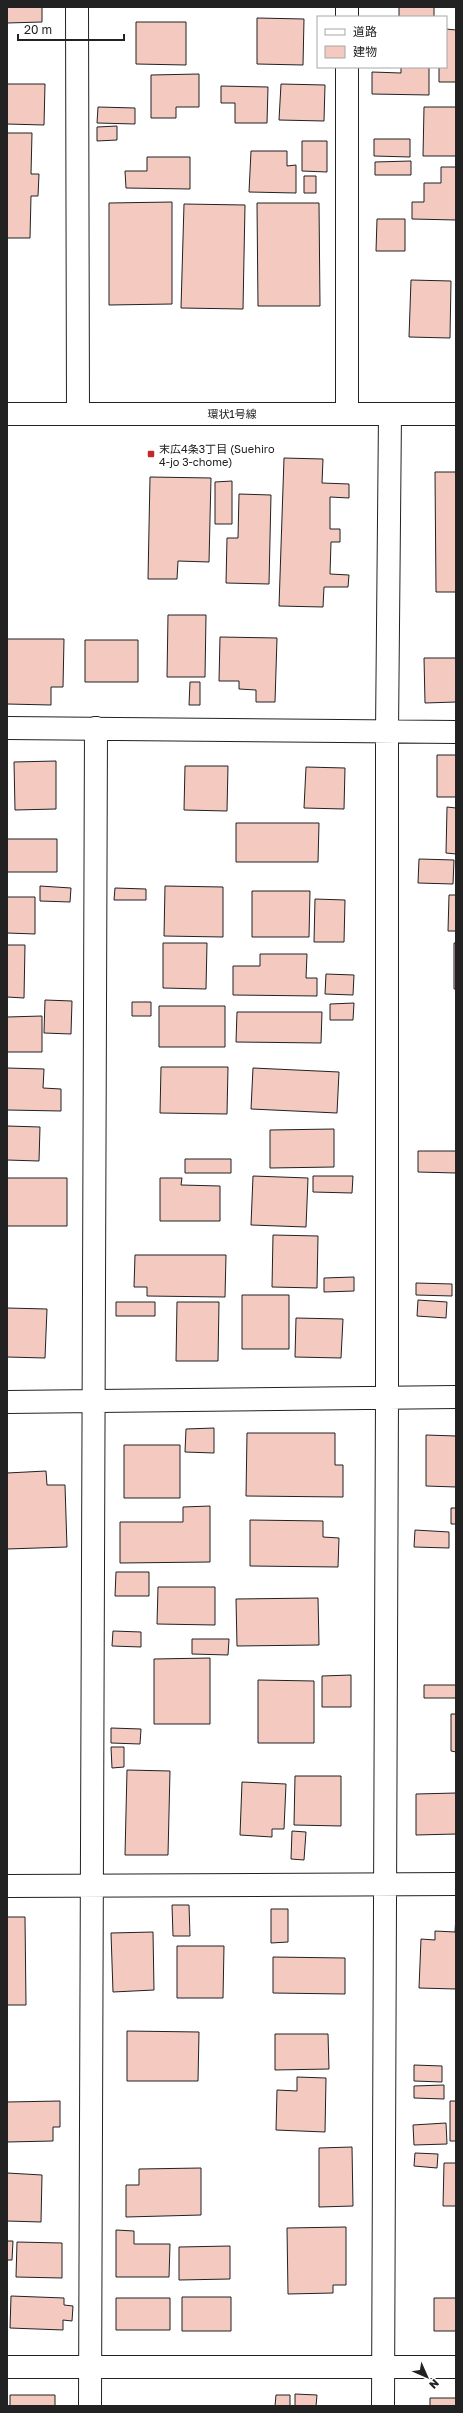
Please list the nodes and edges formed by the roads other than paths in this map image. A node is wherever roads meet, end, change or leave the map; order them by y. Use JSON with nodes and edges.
{"nodes":[{"id":1,"x":77,"y":7,"type":"edge"},
{"id":2,"x":347,"y":68,"type":"edge"},
{"id":3,"x":78,"y":413,"type":"junction"},
{"id":4,"x":347,"y":413,"type":"junction"},
{"id":5,"x":7,"y":414,"type":"edge"},
{"id":6,"x":390,"y":414,"type":"junction"},
{"id":7,"x":456,"y":414,"type":"edge"},
{"id":8,"x":7,"y":728,"type":"edge"},
{"id":9,"x":96,"y":728,"type":"junction"},
{"id":10,"x":387,"y":732,"type":"junction"},
{"id":11,"x":456,"y":732,"type":"edge"},
{"id":12,"x":387,"y":1397,"type":"junction"},
{"id":13,"x":456,"y":1397,"type":"edge"},
{"id":14,"x":7,"y":1402,"type":"edge"},
{"id":15,"x":94,"y":1402,"type":"junction"},
{"id":16,"x":456,"y":1884,"type":"edge"},
{"id":17,"x":91,"y":1885,"type":"junction"},
{"id":18,"x":386,"y":1885,"type":"junction"},
{"id":19,"x":7,"y":1886,"type":"edge"},
{"id":20,"x":7,"y":2367,"type":"edge"},
{"id":21,"x":89,"y":2367,"type":"junction"},
{"id":22,"x":384,"y":2367,"type":"junction"},
{"id":23,"x":456,"y":2367,"type":"edge"},
{"id":24,"x":90,"y":2406,"type":"edge"},
{"id":25,"x":383,"y":2406,"type":"edge"}],
"edges":[{"from":1,"to":3,"type":"street"},
{"from":2,"to":4,"type":"street"},
{"from":3,"to":4,"type":"street","name":"環状1号線"},
{"from":3,"to":5,"type":"street","name":"環状1号線"},
{"from":4,"to":6,"type":"street","name":"環状1号線"},
{"from":6,"to":7,"type":"street","name":"環状1号線"},
{"from":6,"to":10,"type":"street"},
{"from":8,"to":9,"type":"street"},
{"from":9,"to":10,"type":"street"},
{"from":9,"to":15,"type":"street"},
{"from":10,"to":11,"type":"street"},
{"from":10,"to":12,"type":"street"},
{"from":12,"to":13,"type":"street"},
{"from":12,"to":15,"type":"street"},
{"from":12,"to":18,"type":"street"},
{"from":14,"to":15,"type":"street"},
{"from":15,"to":17,"type":"street"},
{"from":16,"to":18,"type":"street"},
{"from":17,"to":18,"type":"street"},
{"from":17,"to":19,"type":"street"},
{"from":17,"to":21,"type":"street"},
{"from":18,"to":22,"type":"street"},
{"from":20,"to":21,"type":"street"},
{"from":21,"to":22,"type":"street"},
{"from":21,"to":24,"type":"street"},
{"from":22,"to":23,"type":"street"},
{"from":22,"to":25,"type":"street"}]}
